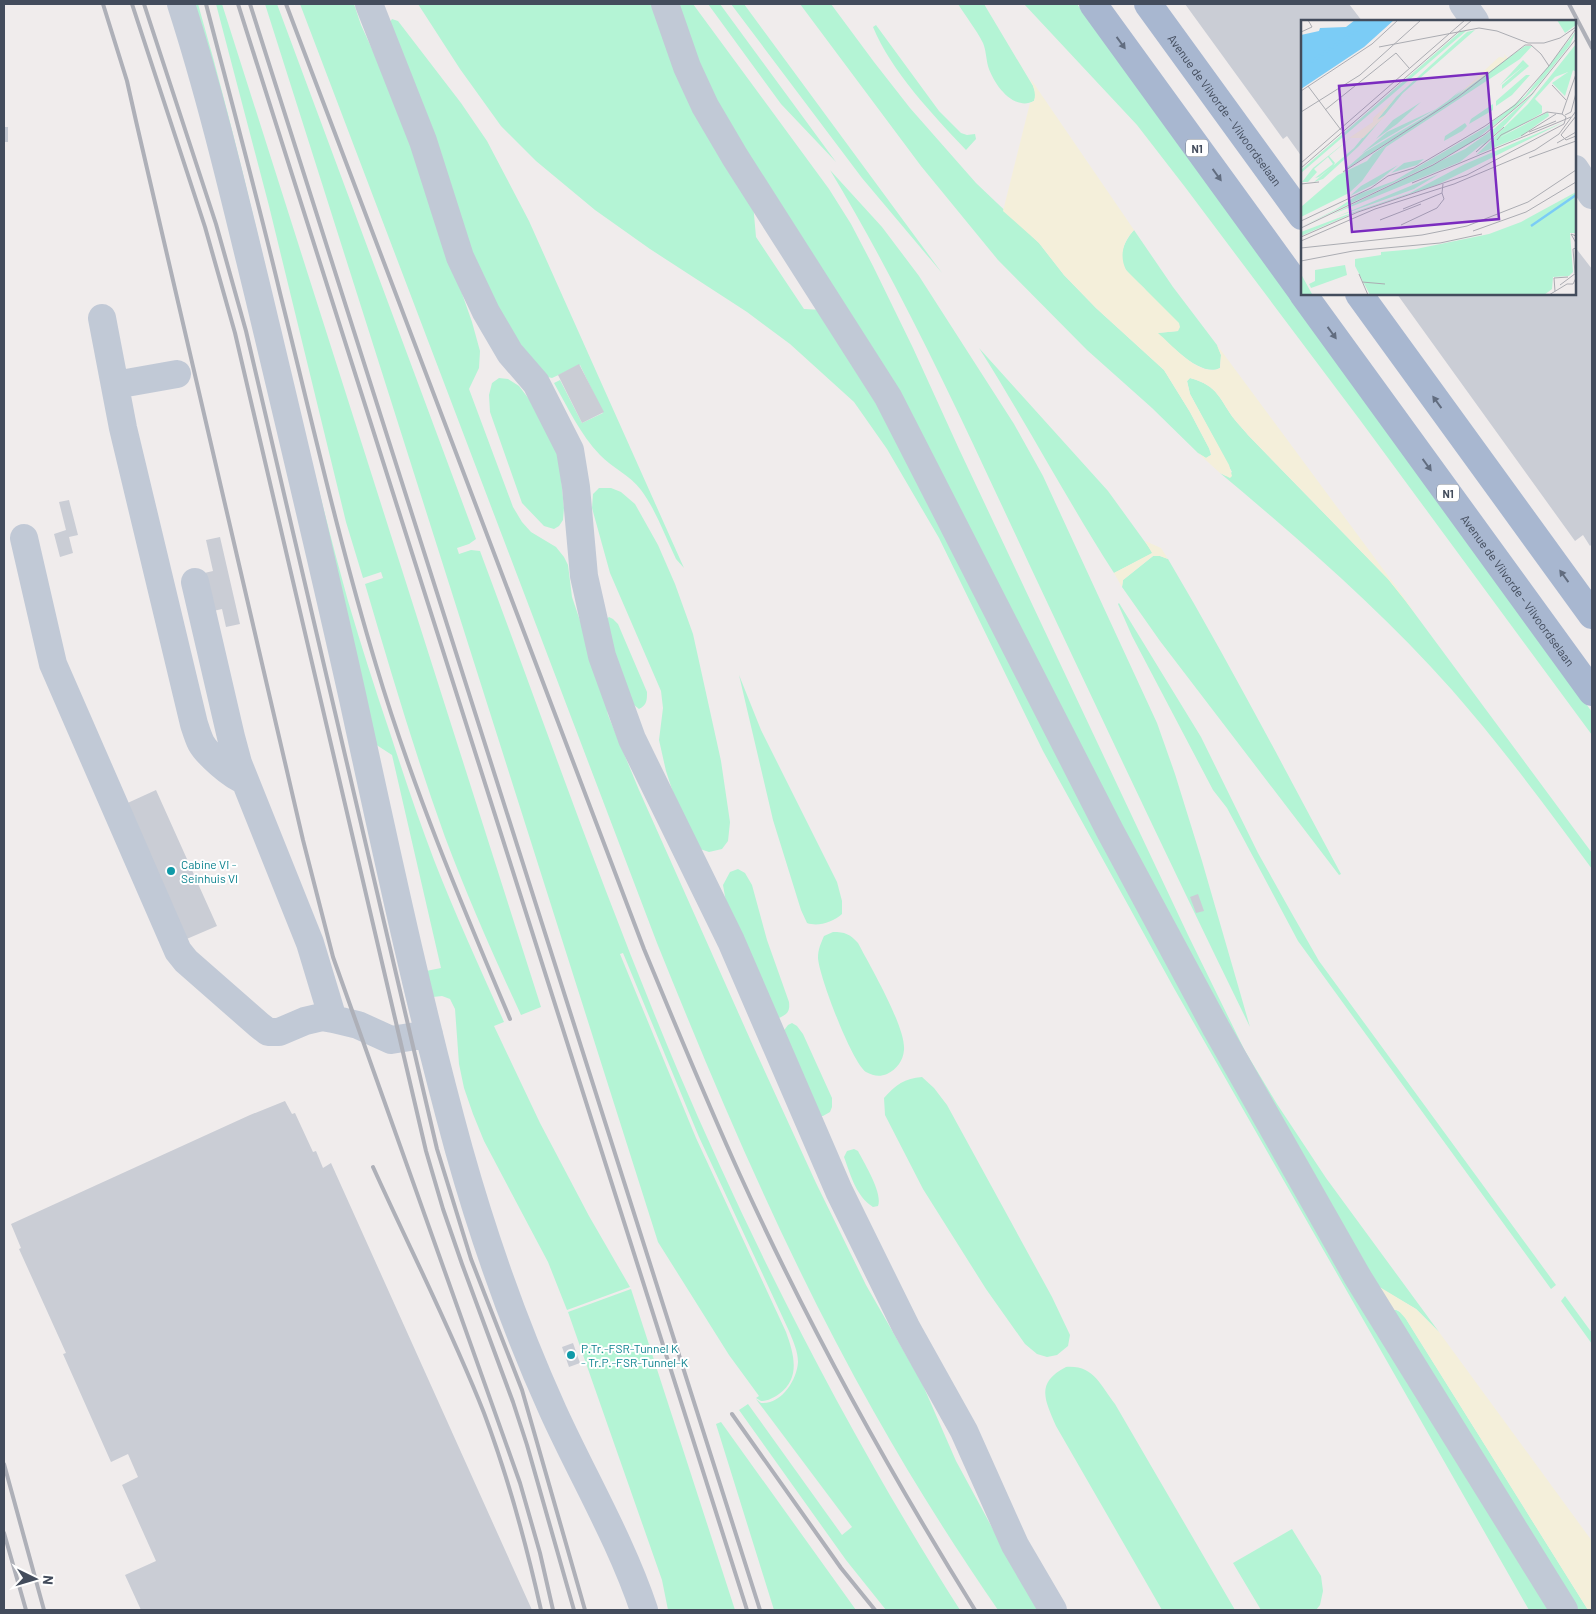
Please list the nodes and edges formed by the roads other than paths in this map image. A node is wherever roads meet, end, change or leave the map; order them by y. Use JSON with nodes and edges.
{"nodes":[{"id":1,"x":181,"y":4,"type":"edge"},
{"id":2,"x":369,"y":4,"type":"edge"},
{"id":3,"x":665,"y":4,"type":"edge"},
{"id":4,"x":1093,"y":4,"type":"edge"},
{"id":5,"x":1148,"y":4,"type":"edge"},
{"id":6,"x":1463,"y":4,"type":"edge"},
{"id":7,"x":1474,"y":20,"type":"edge"},
{"id":8,"x":1576,"y":171,"type":"edge"},
{"id":9,"x":1592,"y":195,"type":"edge"},
{"id":10,"x":1301,"y":215,"type":"edge"},
{"id":11,"x":1301,"y":290,"type":"edge"},
{"id":12,"x":1304,"y":295,"type":"edge"},
{"id":13,"x":1360,"y":295,"type":"edge"},
{"id":14,"x":102,"y":318,"type":"dead end"},
{"id":15,"x":178,"y":374,"type":"dead end"},
{"id":16,"x":115,"y":385,"type":"junction"},
{"id":17,"x":24,"y":538,"type":"dead end"},
{"id":18,"x":195,"y":582,"type":"dead end"},
{"id":19,"x":1592,"y":615,"type":"edge"},
{"id":20,"x":1592,"y":692,"type":"edge"},
{"id":21,"x":244,"y":780,"type":"junction"},
{"id":22,"x":333,"y":1019,"type":"junction"},
{"id":23,"x":429,"y":1034,"type":"junction"},
{"id":24,"x":644,"y":1610,"type":"edge"},
{"id":25,"x":1053,"y":1610,"type":"edge"},
{"id":26,"x":1564,"y":1610,"type":"edge"}],
"edges":[{"from":1,"to":23,"type":"lane"},
{"from":2,"to":25,"type":"lane"},
{"from":3,"to":26,"type":"lane"},
{"from":4,"to":11,"type":"main road","name":"Avenue de Vilvorde - Vilvoordselaan","number":"N1","one_way":true},
{"from":5,"to":10,"type":"main road","name":"Avenue de Vilvorde - Vilvoordselaan"},
{"from":6,"to":7,"type":"lane"},
{"from":8,"to":9,"type":"lane"},
{"from":12,"to":20,"type":"main road","name":"Avenue de Vilvorde - Vilvoordselaan","number":"N1","one_way":true},
{"from":19,"to":13,"type":"main road","one_way":true},
{"from":14,"to":16,"type":"lane"},
{"from":15,"to":16,"type":"lane"},
{"from":16,"to":21,"type":"lane"},
{"from":17,"to":22,"type":"lane"},
{"from":18,"to":21,"type":"lane"},
{"from":21,"to":22,"type":"lane"},
{"from":22,"to":23,"type":"lane"},
{"from":23,"to":24,"type":"lane"}]}
